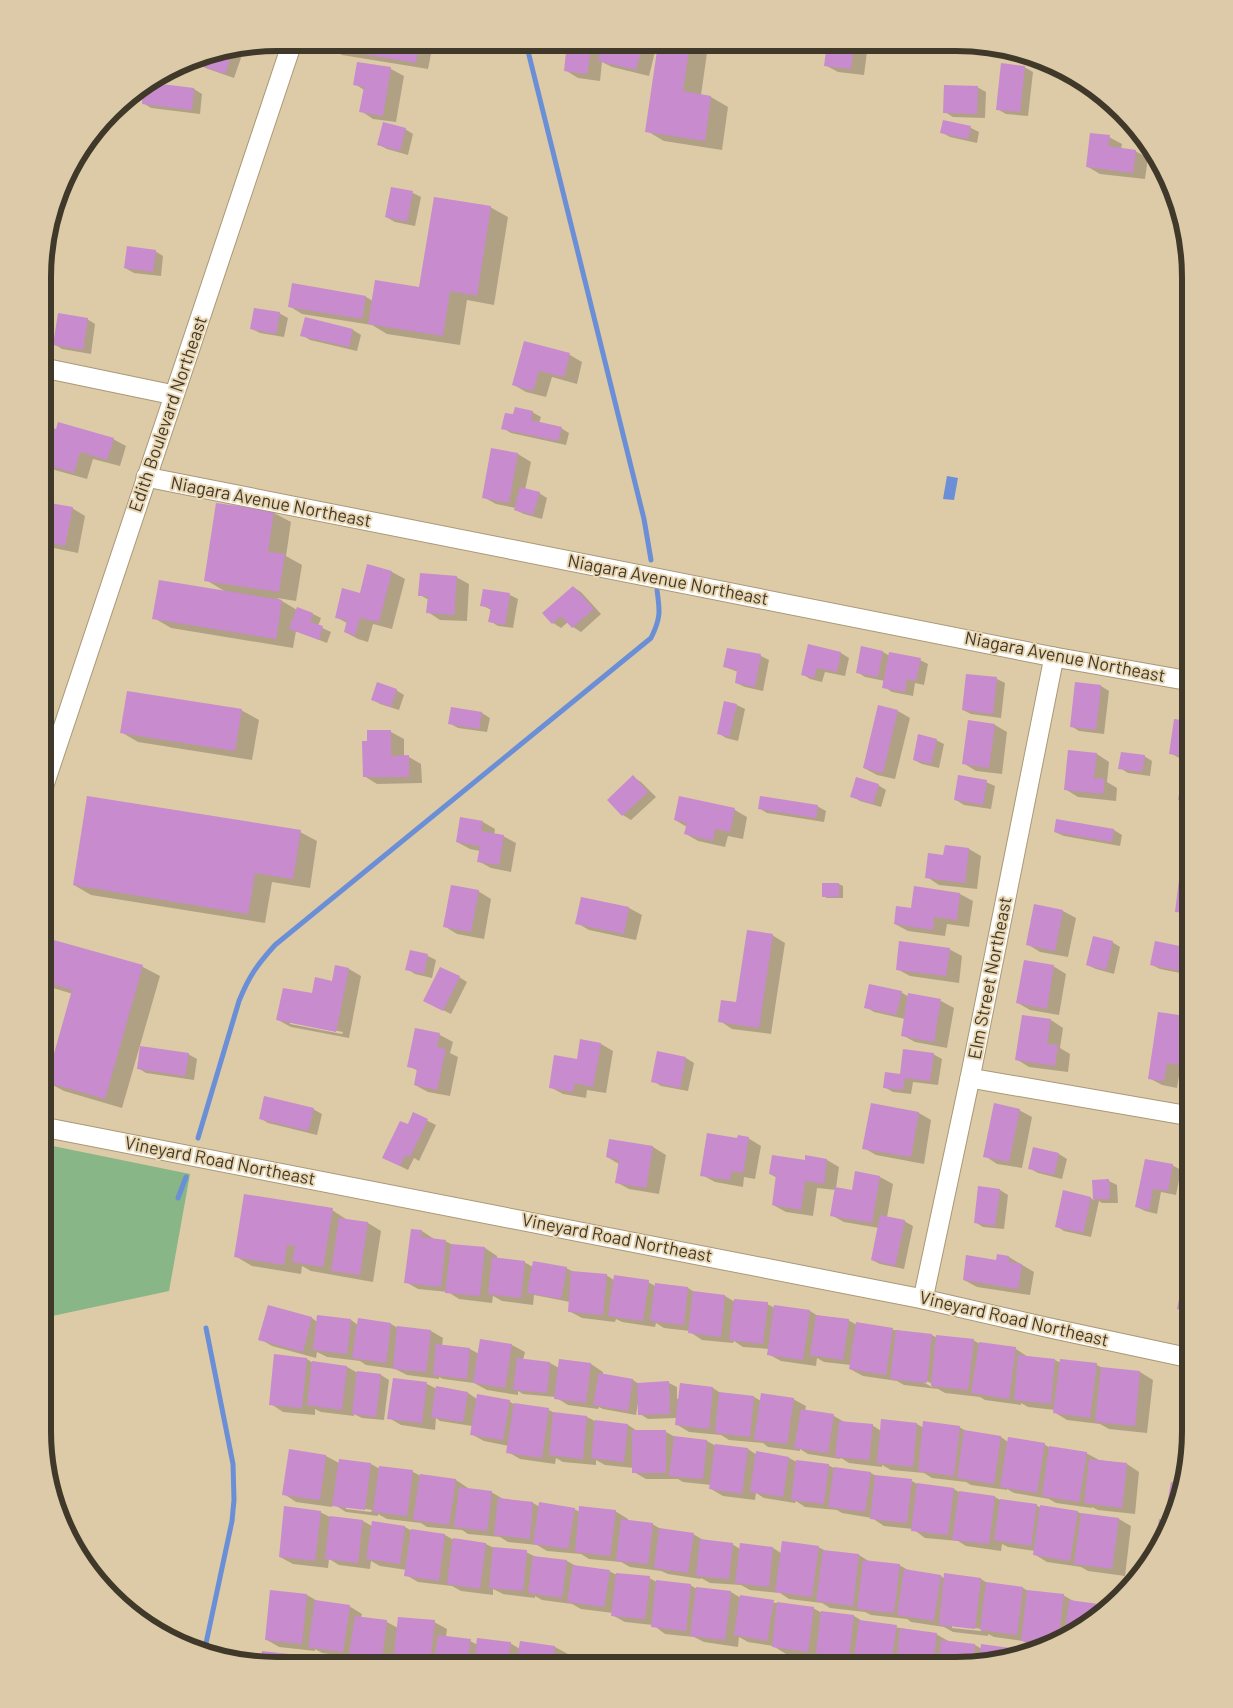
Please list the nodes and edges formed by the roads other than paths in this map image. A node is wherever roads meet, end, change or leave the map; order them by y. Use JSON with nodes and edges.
{"nodes":[{"id":1,"x":289,"y":51,"type":"edge"},
{"id":2,"x":51,"y":369,"type":"edge"},
{"id":3,"x":174,"y":395,"type":"junction"},
{"id":4,"x":146,"y":477,"type":"junction"},
{"id":5,"x":1054,"y":657,"type":"junction"},
{"id":6,"x":1182,"y":680,"type":"edge"},
{"id":7,"x":51,"y":764,"type":"edge"},
{"id":8,"x":970,"y":1078,"type":"junction"},
{"id":9,"x":1182,"y":1115,"type":"edge"},
{"id":10,"x":51,"y":1129,"type":"edge"},
{"id":11,"x":923,"y":1298,"type":"junction"},
{"id":12,"x":1182,"y":1356,"type":"edge"}],
"edges":[{"from":1,"to":3,"type":"street","name":"Edith Boulevard Northeast"},
{"from":2,"to":3,"type":"street"},
{"from":3,"to":4,"type":"street","name":"Edith Boulevard Northeast"},
{"from":4,"to":5,"type":"street","name":"Niagara Avenue Northeast"},
{"from":4,"to":7,"type":"street","name":"Edith Boulevard Northeast"},
{"from":5,"to":6,"type":"street","name":"Niagara Avenue Northeast"},
{"from":5,"to":8,"type":"street","name":"Elm Street Northeast"},
{"from":8,"to":9,"type":"street"},
{"from":8,"to":11,"type":"street","name":"Elm Street Northeast"},
{"from":10,"to":11,"type":"street","name":"Vineyard Road Northeast"},
{"from":11,"to":12,"type":"street","name":"Vineyard Road Northeast"}]}
